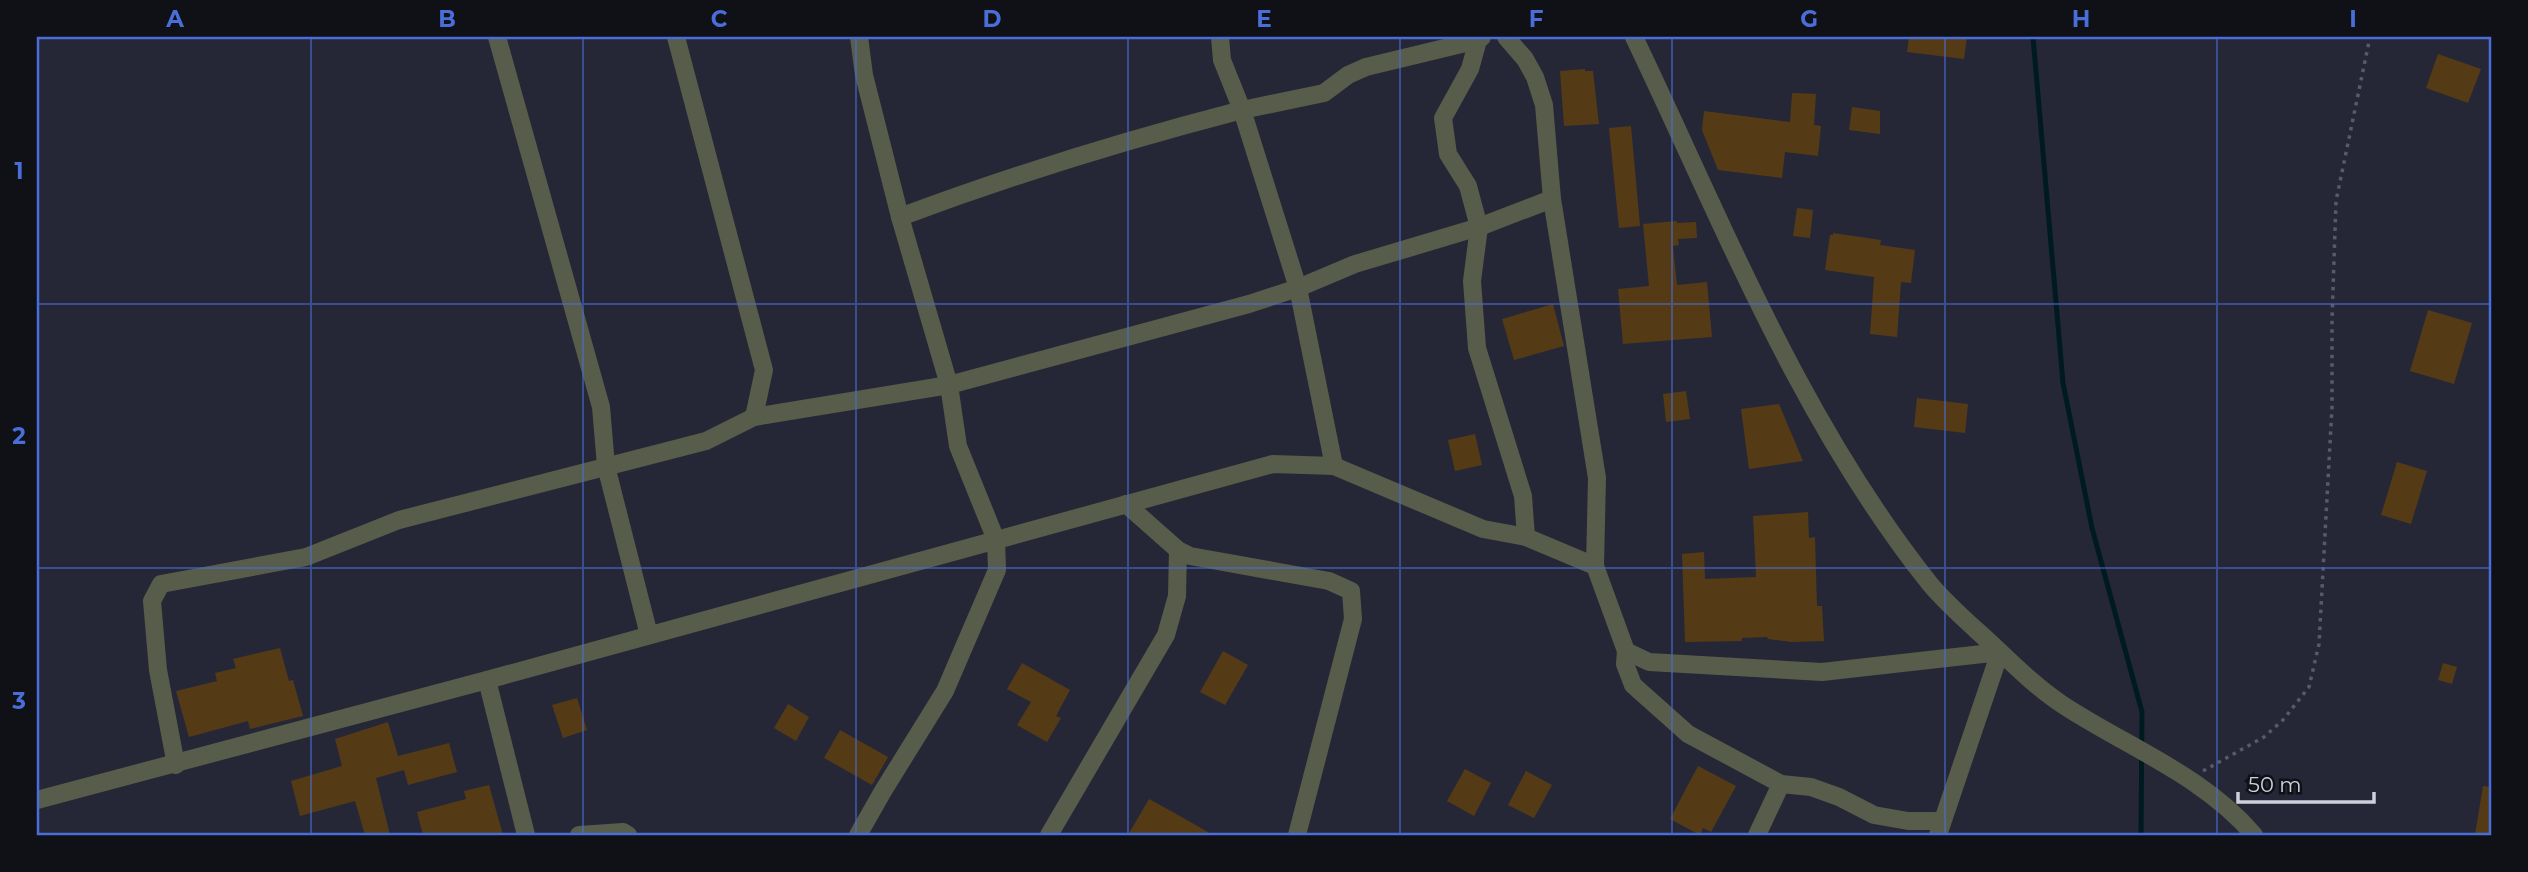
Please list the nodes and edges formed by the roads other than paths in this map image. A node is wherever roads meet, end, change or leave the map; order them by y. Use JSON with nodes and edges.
{"nodes":[{"id":1,"x":497,"y":37,"type":"edge"},
{"id":2,"x":676,"y":37,"type":"edge"},
{"id":3,"x":859,"y":37,"type":"edge"},
{"id":4,"x":1220,"y":37,"type":"edge"},
{"id":5,"x":1506,"y":37,"type":"edge"},
{"id":6,"x":1634,"y":37,"type":"edge"},
{"id":7,"x":1480,"y":39,"type":"edge"},
{"id":8,"x":1242,"y":110,"type":"junction"},
{"id":9,"x":1552,"y":199,"type":"junction"},
{"id":10,"x":900,"y":217,"type":"junction"},
{"id":11,"x":1479,"y":227,"type":"junction"},
{"id":12,"x":1298,"y":288,"type":"junction"},
{"id":13,"x":949,"y":385,"type":"junction"},
{"id":14,"x":754,"y":417,"type":"junction"},
{"id":15,"x":606,"y":466,"type":"junction"},
{"id":16,"x":1334,"y":466,"type":"junction"},
{"id":17,"x":1126,"y":504,"type":"junction"},
{"id":18,"x":1526,"y":537,"type":"junction"},
{"id":19,"x":996,"y":540,"type":"junction"},
{"id":20,"x":1178,"y":550,"type":"junction"},
{"id":21,"x":1595,"y":566,"type":"junction"},
{"id":22,"x":649,"y":635,"type":"junction"},
{"id":23,"x":1626,"y":651,"type":"junction"},
{"id":24,"x":2000,"y":652,"type":"junction"},
{"id":25,"x":487,"y":680,"type":"junction"},
{"id":26,"x":176,"y":765,"type":"junction"},
{"id":27,"x":1781,"y":784,"type":"junction"},
{"id":28,"x":37,"y":800,"type":"edge"},
{"id":29,"x":1940,"y":828,"type":"edge"},
{"id":30,"x":526,"y":835,"type":"edge"},
{"id":31,"x":579,"y":835,"type":"edge"},
{"id":32,"x":628,"y":835,"type":"edge"},
{"id":33,"x":858,"y":835,"type":"edge"},
{"id":34,"x":1049,"y":835,"type":"edge"},
{"id":35,"x":1297,"y":835,"type":"edge"},
{"id":36,"x":1757,"y":835,"type":"edge"},
{"id":37,"x":2254,"y":835,"type":"edge"}],
"edges":[{"from":1,"to":15,"type":"street"},
{"from":2,"to":14,"type":"street"},
{"from":3,"to":10,"type":"street"},
{"from":4,"to":8,"type":"street"},
{"from":5,"to":9,"type":"street"},
{"from":6,"to":24,"type":"street"},
{"from":7,"to":8,"type":"street"},
{"from":7,"to":11,"type":"street"},
{"from":8,"to":10,"type":"street"},
{"from":8,"to":12,"type":"street"},
{"from":9,"to":11,"type":"street"},
{"from":9,"to":21,"type":"street"},
{"from":10,"to":13,"type":"street"},
{"from":11,"to":12,"type":"street"},
{"from":11,"to":18,"type":"street"},
{"from":12,"to":13,"type":"street"},
{"from":12,"to":16,"type":"street"},
{"from":13,"to":14,"type":"street"},
{"from":13,"to":19,"type":"street"},
{"from":14,"to":15,"type":"street"},
{"from":15,"to":22,"type":"street"},
{"from":15,"to":26,"type":"street"},
{"from":16,"to":17,"type":"street"},
{"from":16,"to":18,"type":"street"},
{"from":17,"to":19,"type":"street"},
{"from":17,"to":20,"type":"street"},
{"from":18,"to":21,"type":"street"},
{"from":19,"to":22,"type":"street"},
{"from":19,"to":33,"type":"street"},
{"from":20,"to":34,"type":"street"},
{"from":20,"to":35,"type":"street"},
{"from":21,"to":23,"type":"street"},
{"from":22,"to":25,"type":"street"},
{"from":23,"to":24,"type":"street"},
{"from":23,"to":27,"type":"street"},
{"from":24,"to":29,"type":"street"},
{"from":24,"to":37,"type":"street"},
{"from":25,"to":26,"type":"street"},
{"from":25,"to":30,"type":"street"},
{"from":26,"to":28,"type":"street"},
{"from":27,"to":29,"type":"street"},
{"from":27,"to":36,"type":"street"},
{"from":31,"to":32,"type":"street"}]}
